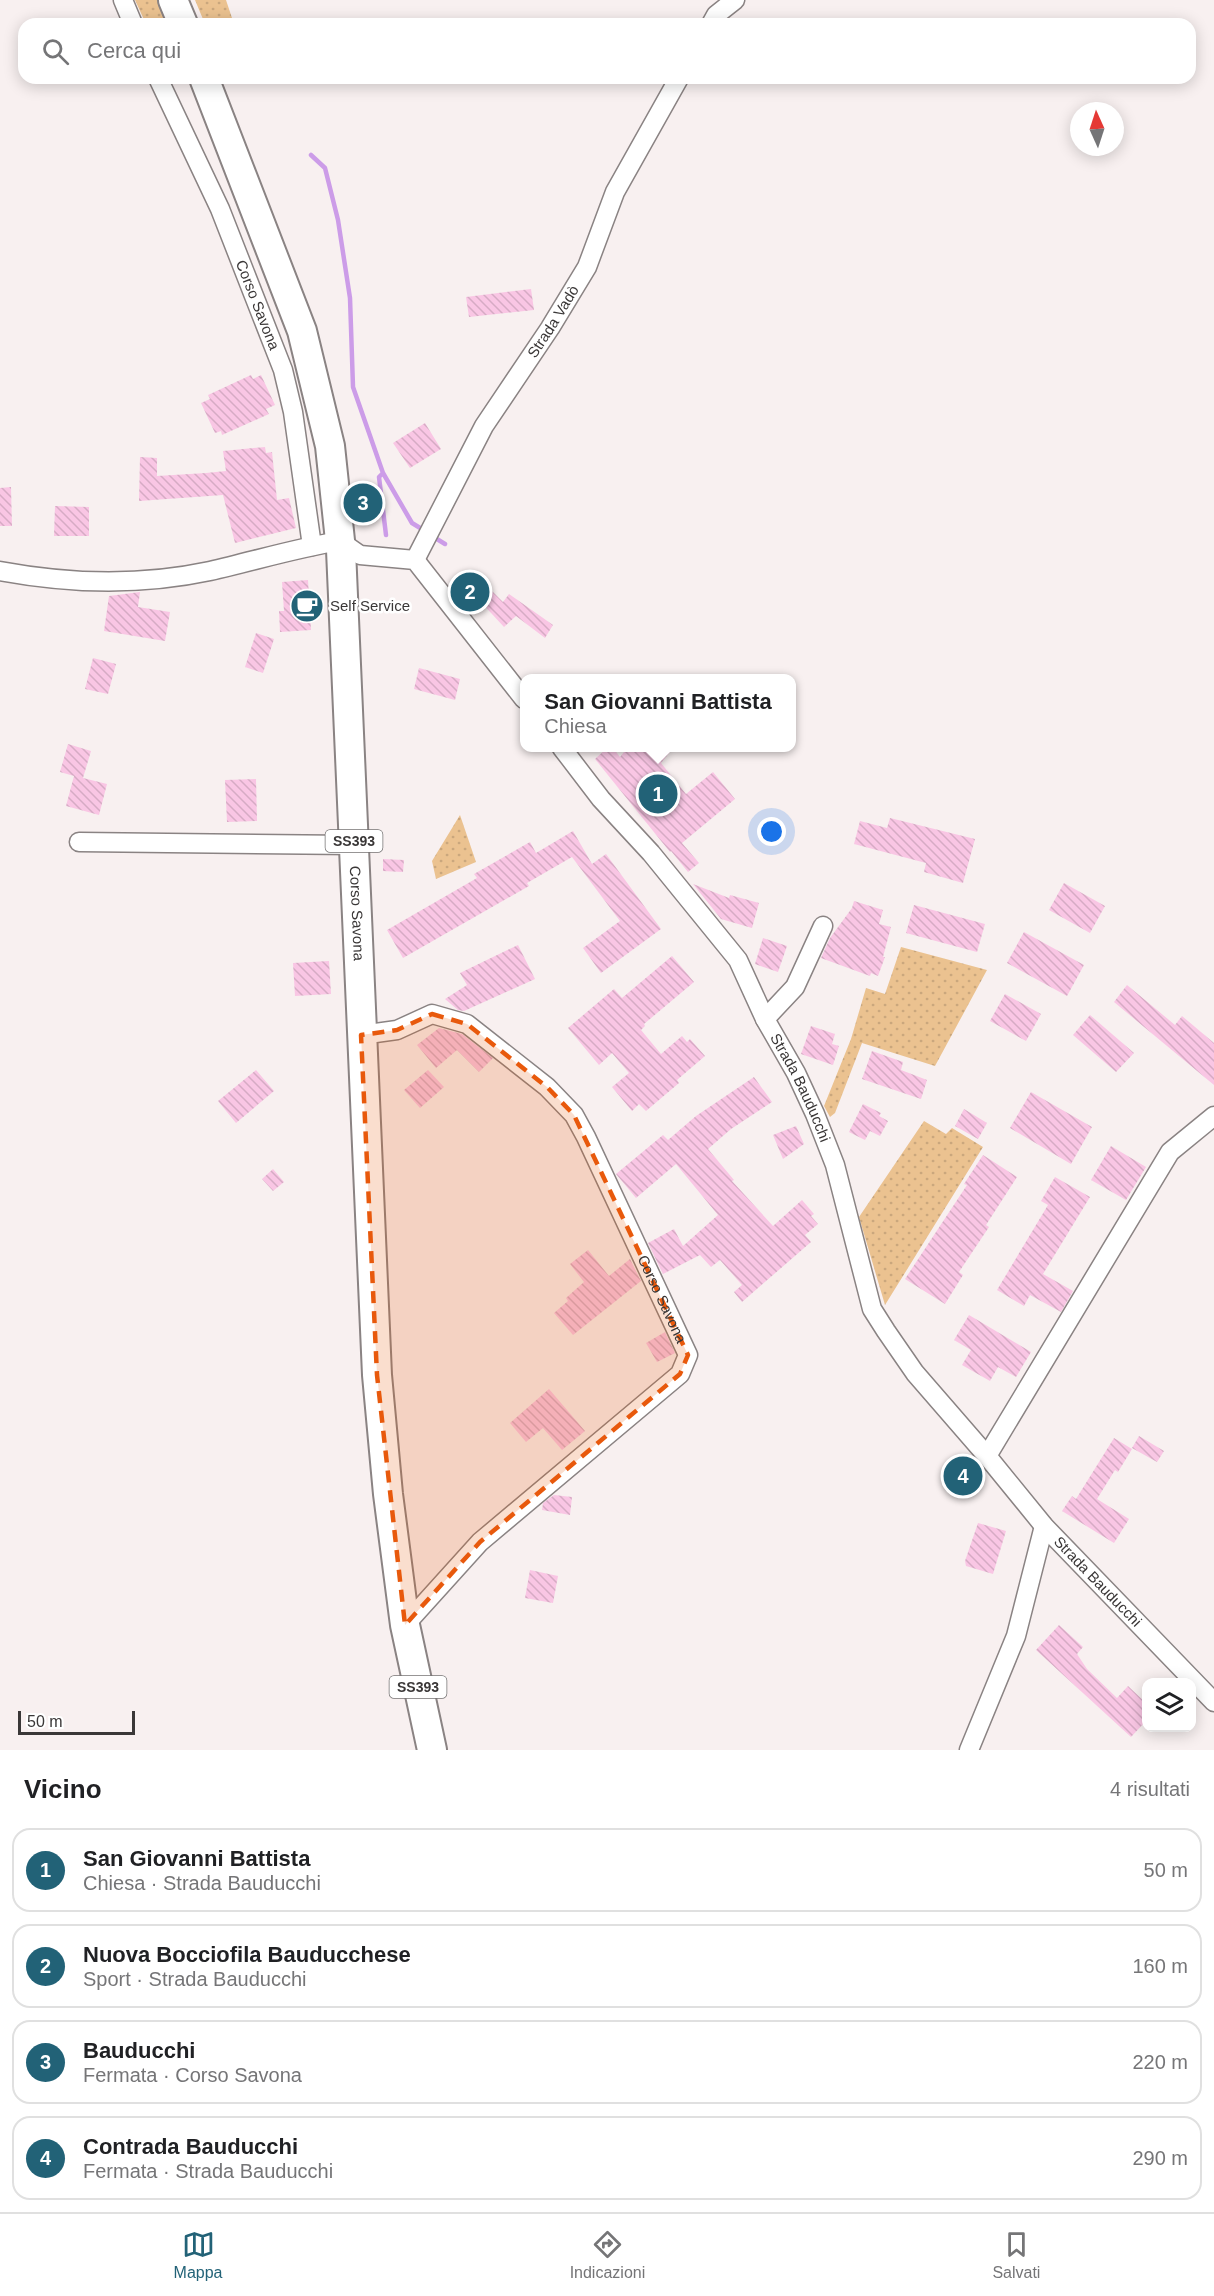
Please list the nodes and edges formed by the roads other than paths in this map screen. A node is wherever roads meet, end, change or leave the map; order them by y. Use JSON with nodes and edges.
{"nodes":[{"id":1,"x":123,"y":0,"type":"edge"},
{"id":2,"x":173,"y":0,"type":"edge"},
{"id":3,"x":735,"y":0,"type":"edge"},
{"id":4,"x":131,"y":18,"type":"edge"},
{"id":5,"x":180,"y":18,"type":"edge"},
{"id":6,"x":714,"y":18,"type":"edge"},
{"id":7,"x":161,"y":84,"type":"edge"},
{"id":8,"x":206,"y":84,"type":"edge"},
{"id":9,"x":676,"y":84,"type":"edge"},
{"id":10,"x":340,"y":541,"type":"junction"},
{"id":11,"x":312,"y":546,"type":"junction"},
{"id":12,"x":415,"y":560,"type":"junction"},
{"id":13,"x":0,"y":571,"type":"edge"},
{"id":14,"x":520,"y":693,"type":"edge"},
{"id":15,"x":566,"y":752,"type":"edge"},
{"id":16,"x":79,"y":842,"type":"dead end"},
{"id":17,"x":354,"y":845,"type":"junction"},
{"id":18,"x":823,"y":926,"type":"dead end"},
{"id":19,"x":765,"y":1019,"type":"junction"},
{"id":20,"x":361,"y":1035,"type":"junction"},
{"id":21,"x":1214,"y":1116,"type":"edge"},
{"id":22,"x":987,"y":1456,"type":"junction"},
{"id":23,"x":1044,"y":1526,"type":"junction"},
{"id":24,"x":405,"y":1625,"type":"junction"},
{"id":25,"x":1214,"y":1702,"type":"edge"},
{"id":26,"x":432,"y":1750,"type":"edge"},
{"id":27,"x":969,"y":1750,"type":"edge"}],
"edges":[{"from":1,"to":4,"type":"street"},
{"from":2,"to":5,"type":"main road"},
{"from":3,"to":6,"type":"street"},
{"from":7,"to":11,"type":"street","name":"Corso Savona"},
{"from":8,"to":10,"type":"main road","name":"Corso Savona","number":"SS393"},
{"from":9,"to":12,"type":"street","name":"Strada Vadò"},
{"from":10,"to":11,"type":"street"},
{"from":10,"to":12,"type":"street"},
{"from":10,"to":17,"type":"main road","name":"Corso Savona","number":"SS393"},
{"from":11,"to":13,"type":"street"},
{"from":12,"to":14,"type":"street"},
{"from":15,"to":19,"type":"street","name":"Strada Bauducchi"},
{"from":16,"to":17,"type":"street"},
{"from":17,"to":20,"type":"main road","name":"Corso Savona","number":"SS393"},
{"from":18,"to":19,"type":"street"},
{"from":19,"to":22,"type":"street","name":"Strada Bauducchi"},
{"from":20,"to":24,"type":"main road","name":"Corso Savona","number":"SS393"},
{"from":20,"to":24,"type":"street","name":"Corso Savona"},
{"from":21,"to":22,"type":"street"},
{"from":22,"to":23,"type":"street","name":"Strada Bauducchi"},
{"from":23,"to":25,"type":"street","name":"Strada Bauducchi"},
{"from":23,"to":27,"type":"street"},
{"from":24,"to":26,"type":"main road","name":"Corso Savona","number":"SS393"}]}
